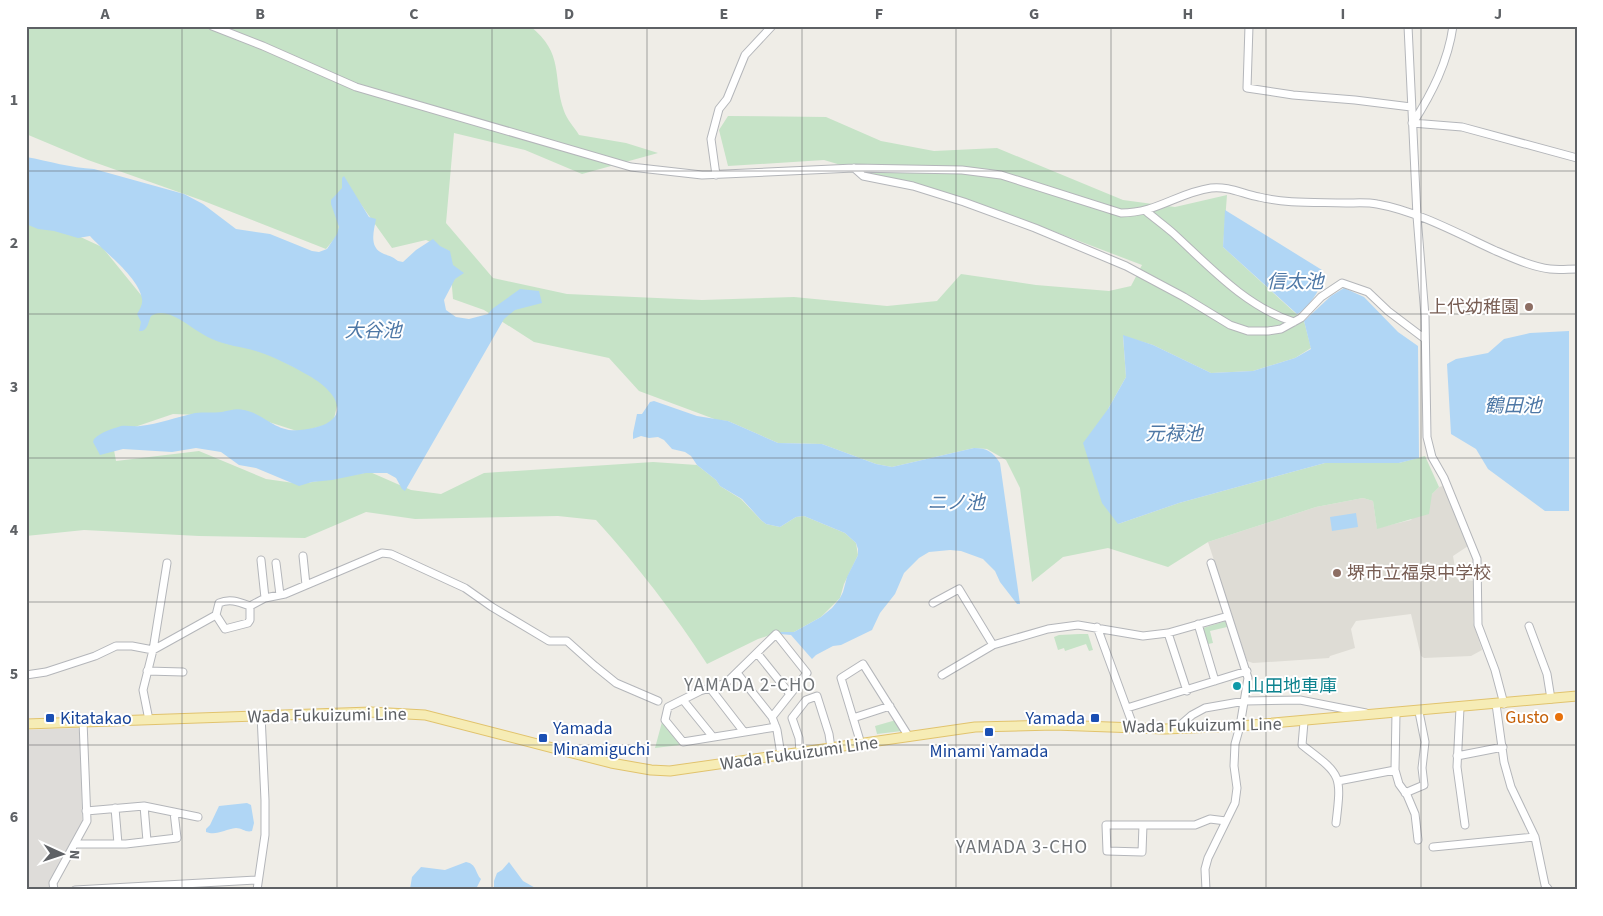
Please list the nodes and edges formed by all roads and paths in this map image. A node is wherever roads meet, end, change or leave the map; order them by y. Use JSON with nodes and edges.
{"nodes":[{"id":1,"x":212,"y":26,"type":"edge"},
{"id":2,"x":772,"y":26,"type":"edge"},
{"id":3,"x":1249,"y":26,"type":"edge"},
{"id":4,"x":1408,"y":26,"type":"edge"},
{"id":5,"x":1453,"y":26,"type":"edge"},
{"id":6,"x":1412,"y":107,"type":"junction"},
{"id":7,"x":1412,"y":123,"type":"junction"},
{"id":8,"x":1577,"y":158,"type":"edge"},
{"id":9,"x":854,"y":168,"type":"junction"},
{"id":10,"x":716,"y":175,"type":"junction"},
{"id":11,"x":1146,"y":211,"type":"junction"},
{"id":12,"x":1417,"y":216,"type":"junction"},
{"id":13,"x":1577,"y":269,"type":"edge"},
{"id":14,"x":1294,"y":322,"type":"junction"},
{"id":15,"x":1425,"y":339,"type":"junction"},
{"id":16,"x":303,"y":556,"type":"dead end"},
{"id":17,"x":261,"y":560,"type":"dead end"},
{"id":18,"x":276,"y":562,"type":"dead end"},
{"id":19,"x":167,"y":563,"type":"dead end"},
{"id":20,"x":1211,"y":563,"type":"dead end"},
{"id":21,"x":306,"y":585,"type":"junction"},
{"id":22,"x":280,"y":595,"type":"junction"},
{"id":23,"x":265,"y":598,"type":"junction"},
{"id":24,"x":933,"y":603,"type":"dead end"},
{"id":25,"x":250,"y":606,"type":"junction"},
{"id":26,"x":216,"y":615,"type":"junction"},
{"id":27,"x":1228,"y":616,"type":"junction"},
{"id":28,"x":1198,"y":624,"type":"junction"},
{"id":29,"x":1529,"y":626,"type":"dead end"},
{"id":30,"x":1097,"y":627,"type":"junction"},
{"id":31,"x":1168,"y":633,"type":"junction"},
{"id":32,"x":993,"y":645,"type":"junction"},
{"id":33,"x":153,"y":650,"type":"junction"},
{"id":34,"x":757,"y":653,"type":"junction"},
{"id":35,"x":147,"y":671,"type":"junction"},
{"id":36,"x":1247,"y":671,"type":"junction"},
{"id":37,"x":183,"y":672,"type":"dead end"},
{"id":38,"x":736,"y":673,"type":"junction"},
{"id":39,"x":26,"y":675,"type":"edge"},
{"id":40,"x":942,"y":675,"type":"dead end"},
{"id":41,"x":1215,"y":681,"type":"junction"},
{"id":42,"x":710,"y":688,"type":"junction"},
{"id":43,"x":1187,"y":691,"type":"junction"},
{"id":44,"x":790,"y":694,"type":"junction"},
{"id":45,"x":1577,"y":696,"type":"edge"},
{"id":46,"x":1551,"y":699,"type":"junction"},
{"id":47,"x":683,"y":700,"type":"junction"},
{"id":48,"x":658,"y":701,"type":"dead end"},
{"id":49,"x":1245,"y":701,"type":"junction"},
{"id":50,"x":1500,"y":704,"type":"junction"},
{"id":51,"x":890,"y":706,"type":"junction"},
{"id":52,"x":1127,"y":708,"type":"junction"},
{"id":53,"x":1460,"y":708,"type":"junction"},
{"id":54,"x":1419,"y":712,"type":"junction"},
{"id":55,"x":1396,"y":713,"type":"junction"},
{"id":56,"x":261,"y":715,"type":"junction"},
{"id":57,"x":1378,"y":715,"type":"junction"},
{"id":58,"x":772,"y":717,"type":"junction"},
{"id":59,"x":853,"y":718,"type":"junction"},
{"id":60,"x":149,"y":720,"type":"junction"},
{"id":61,"x":83,"y":721,"type":"junction"},
{"id":62,"x":1304,"y":722,"type":"junction"},
{"id":63,"x":26,"y":724,"type":"edge"},
{"id":64,"x":1240,"y":726,"type":"junction"},
{"id":65,"x":776,"y":727,"type":"junction"},
{"id":66,"x":1134,"y":728,"type":"junction"},
{"id":67,"x":1178,"y":728,"type":"junction"},
{"id":68,"x":744,"y":732,"type":"junction"},
{"id":69,"x":713,"y":737,"type":"junction"},
{"id":70,"x":909,"y":737,"type":"junction"},
{"id":71,"x":860,"y":744,"type":"junction"},
{"id":72,"x":1502,"y":747,"type":"junction"},
{"id":73,"x":831,"y":748,"type":"junction"},
{"id":74,"x":800,"y":752,"type":"junction"},
{"id":75,"x":781,"y":755,"type":"junction"},
{"id":76,"x":1457,"y":756,"type":"junction"},
{"id":77,"x":1395,"y":770,"type":"junction"},
{"id":78,"x":1338,"y":781,"type":"junction"},
{"id":79,"x":1406,"y":793,"type":"junction"},
{"id":80,"x":144,"y":806,"type":"junction"},
{"id":81,"x":115,"y":808,"type":"junction"},
{"id":82,"x":86,"y":811,"type":"junction"},
{"id":83,"x":174,"y":812,"type":"junction"},
{"id":84,"x":198,"y":817,"type":"dead end"},
{"id":85,"x":1226,"y":821,"type":"junction"},
{"id":86,"x":1336,"y":823,"type":"dead end"},
{"id":87,"x":1143,"y":825,"type":"junction"},
{"id":88,"x":1465,"y":825,"type":"dead end"},
{"id":89,"x":1535,"y":837,"type":"junction"},
{"id":90,"x":1418,"y":840,"type":"dead end"},
{"id":91,"x":147,"y":841,"type":"junction"},
{"id":92,"x":75,"y":844,"type":"junction"},
{"id":93,"x":118,"y":844,"type":"junction"},
{"id":94,"x":1433,"y":847,"type":"dead end"},
{"id":95,"x":258,"y":880,"type":"junction"},
{"id":96,"x":54,"y":890,"type":"edge"},
{"id":97,"x":75,"y":890,"type":"edge"},
{"id":98,"x":257,"y":890,"type":"edge"},
{"id":99,"x":1206,"y":890,"type":"edge"},
{"id":100,"x":1549,"y":890,"type":"edge"}],
"edges":[{"from":1,"to":10,"type":"street"},
{"from":2,"to":10,"type":"street"},
{"from":3,"to":6,"type":"street"},
{"from":4,"to":6,"type":"street"},
{"from":5,"to":7,"type":"street"},
{"from":6,"to":7,"type":"street"},
{"from":7,"to":8,"type":"street"},
{"from":7,"to":12,"type":"street"},
{"from":9,"to":10,"type":"street"},
{"from":9,"to":11,"type":"street"},
{"from":9,"to":14,"type":"street"},
{"from":11,"to":12,"type":"street"},
{"from":11,"to":14,"type":"street"},
{"from":12,"to":13,"type":"street"},
{"from":12,"to":15,"type":"street"},
{"from":14,"to":15,"type":"street"},
{"from":15,"to":50,"type":"street"},
{"from":16,"to":21,"type":"street"},
{"from":17,"to":23,"type":"street"},
{"from":18,"to":22,"type":"street"},
{"from":19,"to":33,"type":"street"},
{"from":20,"to":27,"type":"street"},
{"from":21,"to":22,"type":"street"},
{"from":21,"to":48,"type":"street"},
{"from":22,"to":23,"type":"street"},
{"from":23,"to":25,"type":"street"},
{"from":24,"to":32,"type":"street"},
{"from":25,"to":26,"type":"street"},
{"from":25,"to":26,"type":"street"},
{"from":26,"to":33,"type":"street"},
{"from":27,"to":28,"type":"street"},
{"from":27,"to":36,"type":"street"},
{"from":28,"to":31,"type":"street"},
{"from":28,"to":41,"type":"street"},
{"from":29,"to":46,"type":"street"},
{"from":30,"to":31,"type":"street"},
{"from":30,"to":32,"type":"street"},
{"from":30,"to":52,"type":"street"},
{"from":31,"to":43,"type":"street"},
{"from":32,"to":40,"type":"street"},
{"from":33,"to":35,"type":"street"},
{"from":33,"to":39,"type":"street"},
{"from":34,"to":38,"type":"street"},
{"from":34,"to":44,"type":"street"},
{"from":34,"to":44,"type":"street"},
{"from":35,"to":37,"type":"street"},
{"from":35,"to":60,"type":"street"},
{"from":36,"to":41,"type":"street"},
{"from":36,"to":49,"type":"street"},
{"from":38,"to":42,"type":"street"},
{"from":38,"to":58,"type":"street"},
{"from":41,"to":43,"type":"street"},
{"from":42,"to":47,"type":"street"},
{"from":42,"to":68,"type":"street"},
{"from":43,"to":52,"type":"street"},
{"from":44,"to":58,"type":"street"},
{"from":45,"to":46,"type":"main road","name":"Wada Fukuizumi Line"},
{"from":46,"to":50,"type":"main road","name":"Wada Fukuizumi Line"},
{"from":47,"to":69,"type":"street"},
{"from":47,"to":69,"type":"street"},
{"from":49,"to":57,"type":"street"},
{"from":49,"to":64,"type":"street"},
{"from":49,"to":67,"type":"street"},
{"from":50,"to":53,"type":"main road","name":"Wada Fukuizumi Line"},
{"from":50,"to":72,"type":"street"},
{"from":51,"to":59,"type":"street"},
{"from":51,"to":59,"type":"street"},
{"from":51,"to":70,"type":"street"},
{"from":52,"to":66,"type":"street"},
{"from":53,"to":54,"type":"main road","name":"Wada Fukuizumi Line"},
{"from":53,"to":76,"type":"street"},
{"from":54,"to":55,"type":"main road","name":"Wada Fukuizumi Line"},
{"from":54,"to":79,"type":"street"},
{"from":55,"to":57,"type":"main road","name":"Wada Fukuizumi Line"},
{"from":55,"to":77,"type":"street"},
{"from":56,"to":60,"type":"main road","name":"Wada Fukuizumi Line"},
{"from":56,"to":75,"type":"main road","name":"Wada Fukuizumi Line"},
{"from":56,"to":95,"type":"street"},
{"from":57,"to":62,"type":"main road","name":"Wada Fukuizumi Line"},
{"from":58,"to":65,"type":"street"},
{"from":59,"to":71,"type":"street"},
{"from":60,"to":61,"type":"main road","name":"Wada Fukuizumi Line"},
{"from":61,"to":63,"type":"main road","name":"Wada Fukuizumi Line"},
{"from":61,"to":82,"type":"street"},
{"from":62,"to":64,"type":"main road","name":"Wada Fukuizumi Line"},
{"from":62,"to":78,"type":"street"},
{"from":64,"to":67,"type":"main road","name":"Wada Fukuizumi Line"},
{"from":64,"to":85,"type":"street"},
{"from":65,"to":68,"type":"street"},
{"from":65,"to":75,"type":"street"},
{"from":66,"to":67,"type":"main road","name":"Wada Fukuizumi Line"},
{"from":66,"to":70,"type":"main road","name":"Wada Fukuizumi Line"},
{"from":68,"to":69,"type":"street"},
{"from":70,"to":71,"type":"main road","name":"Wada Fukuizumi Line"},
{"from":71,"to":73,"type":"main road","name":"Wada Fukuizumi Line"},
{"from":72,"to":76,"type":"street"},
{"from":72,"to":89,"type":"street"},
{"from":73,"to":74,"type":"main road","name":"Wada Fukuizumi Line"},
{"from":73,"to":74,"type":"street"},
{"from":74,"to":75,"type":"main road","name":"Wada Fukuizumi Line"},
{"from":76,"to":88,"type":"street"},
{"from":77,"to":78,"type":"street"},
{"from":77,"to":79,"type":"street"},
{"from":78,"to":86,"type":"street"},
{"from":79,"to":90,"type":"street"},
{"from":80,"to":81,"type":"street"},
{"from":80,"to":83,"type":"street"},
{"from":80,"to":91,"type":"street"},
{"from":81,"to":82,"type":"street"},
{"from":81,"to":93,"type":"street"},
{"from":82,"to":92,"type":"street"},
{"from":83,"to":84,"type":"street"},
{"from":83,"to":91,"type":"street"},
{"from":85,"to":87,"type":"street"},
{"from":85,"to":99,"type":"street"},
{"from":87,"to":87,"type":"street"},
{"from":89,"to":94,"type":"street"},
{"from":89,"to":100,"type":"street"},
{"from":91,"to":93,"type":"street"},
{"from":92,"to":93,"type":"street"},
{"from":92,"to":96,"type":"street"},
{"from":95,"to":97,"type":"street"},
{"from":95,"to":98,"type":"street"}]}
